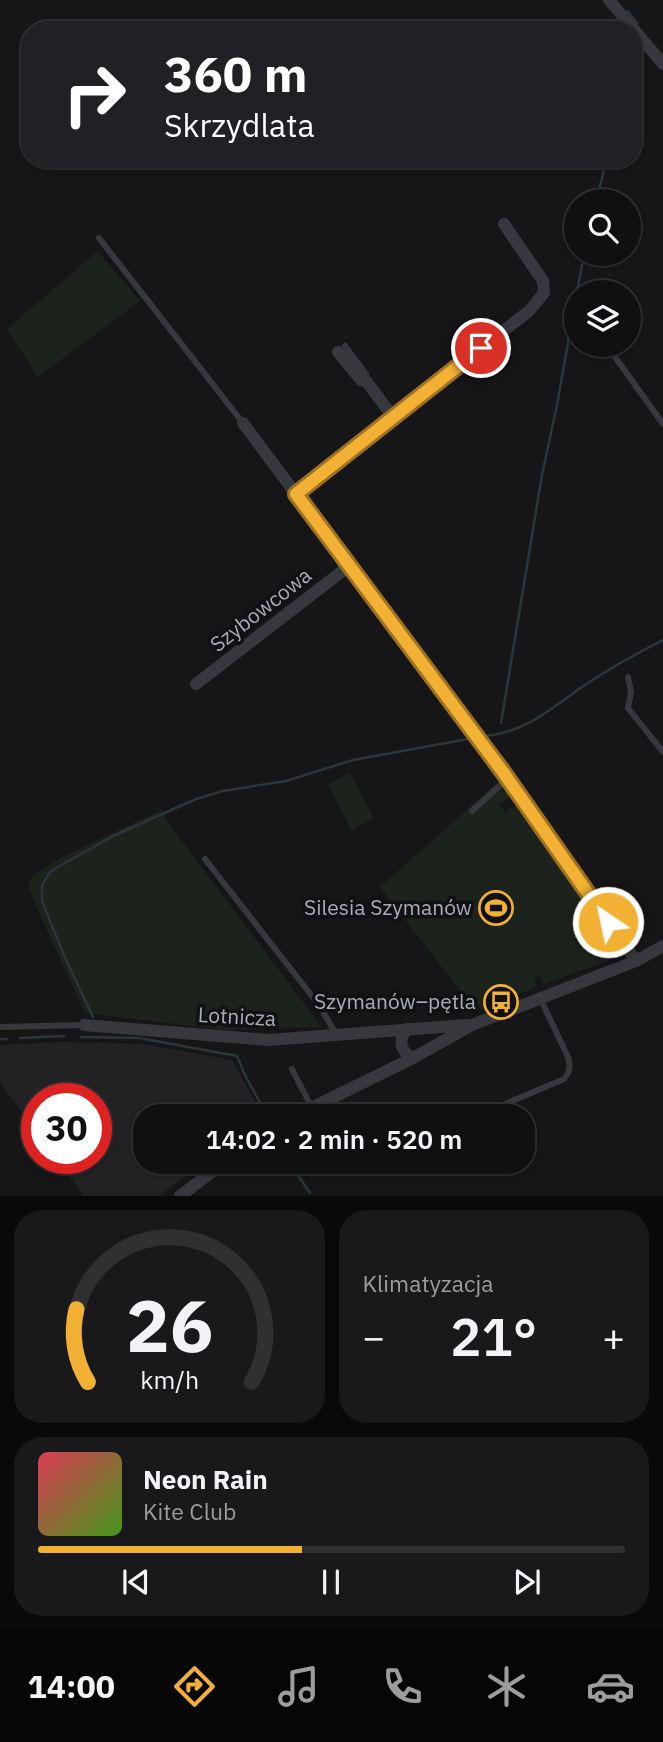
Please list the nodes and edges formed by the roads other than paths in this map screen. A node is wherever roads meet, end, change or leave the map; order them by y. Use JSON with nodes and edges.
{"nodes":[{"id":1,"x":609,"y":0,"type":"edge"},
{"id":2,"x":627,"y":21,"type":"edge"},
{"id":3,"x":642,"y":39,"type":"edge"},
{"id":4,"x":663,"y":64,"type":"edge"},
{"id":5,"x":504,"y":224,"type":"dead end"},
{"id":6,"x":99,"y":238,"type":"dead end"},
{"id":7,"x":341,"y":349,"type":"dead end"},
{"id":8,"x":615,"y":357,"type":"edge"},
{"id":9,"x":393,"y":417,"type":"junction"},
{"id":10,"x":243,"y":423,"type":"joint"},
{"id":11,"x":663,"y":424,"type":"edge"},
{"id":12,"x":296,"y":494,"type":"junction"},
{"id":13,"x":349,"y":566,"type":"junction"},
{"id":14,"x":628,"y":677,"type":"dead end"},
{"id":15,"x":196,"y":684,"type":"dead end"},
{"id":16,"x":663,"y":752,"type":"edge"},
{"id":17,"x":507,"y":779,"type":"junction"},
{"id":18,"x":472,"y":811,"type":"dead end"},
{"id":19,"x":205,"y":859,"type":"dead end"},
{"id":20,"x":663,"y":946,"type":"edge"},
{"id":21,"x":636,"y":961,"type":"junction"},
{"id":22,"x":540,"y":998,"type":"junction"},
{"id":23,"x":84,"y":1025,"type":"joint"},
{"id":24,"x":472,"y":1025,"type":"junction"},
{"id":25,"x":0,"y":1027,"type":"edge"},
{"id":26,"x":407,"y":1030,"type":"junction"},
{"id":27,"x":337,"y":1036,"type":"junction"},
{"id":28,"x":413,"y":1058,"type":"junction"},
{"id":29,"x":292,"y":1069,"type":"dead end"},
{"id":30,"x":310,"y":1104,"type":"edge"},
{"id":31,"x":320,"y":1104,"type":"edge"},
{"id":32,"x":505,"y":1104,"type":"edge"},
{"id":33,"x":209,"y":1174,"type":"edge"},
{"id":34,"x":180,"y":1196,"type":"edge"}],
"edges":[{"from":1,"to":2,"type":"street"},
{"from":3,"to":4,"type":"street"},
{"from":5,"to":9,"type":"street"},
{"from":6,"to":10,"type":"lane"},
{"from":7,"to":9,"type":"street"},
{"from":8,"to":11,"type":"lane"},
{"from":9,"to":12,"type":"street"},
{"from":10,"to":12,"type":"street"},
{"from":12,"to":13,"type":"street"},
{"from":13,"to":15,"type":"street","name":"Szybowcowa"},
{"from":13,"to":17,"type":"street"},
{"from":14,"to":16,"type":"lane"},
{"from":17,"to":18,"type":"lane"},
{"from":17,"to":21,"type":"street"},
{"from":19,"to":27,"type":"lane"},
{"from":20,"to":21,"type":"street","name":"Lotnicza"},
{"from":21,"to":22,"type":"street","name":"Lotnicza"},
{"from":22,"to":24,"type":"street","name":"Lotnicza"},
{"from":22,"to":32,"type":"lane"},
{"from":23,"to":25,"type":"lane","name":"Lotnicza"},
{"from":23,"to":27,"type":"street","name":"Lotnicza"},
{"from":24,"to":26,"type":"street","name":"Lotnicza"},
{"from":24,"to":28,"type":"street","name":"Lotnicza"},
{"from":26,"to":27,"type":"street","name":"Lotnicza"},
{"from":26,"to":28,"type":"street"},
{"from":28,"to":31,"type":"street","name":"Lotnicza"},
{"from":29,"to":30,"type":"lane"},
{"from":33,"to":34,"type":"street"}]}
